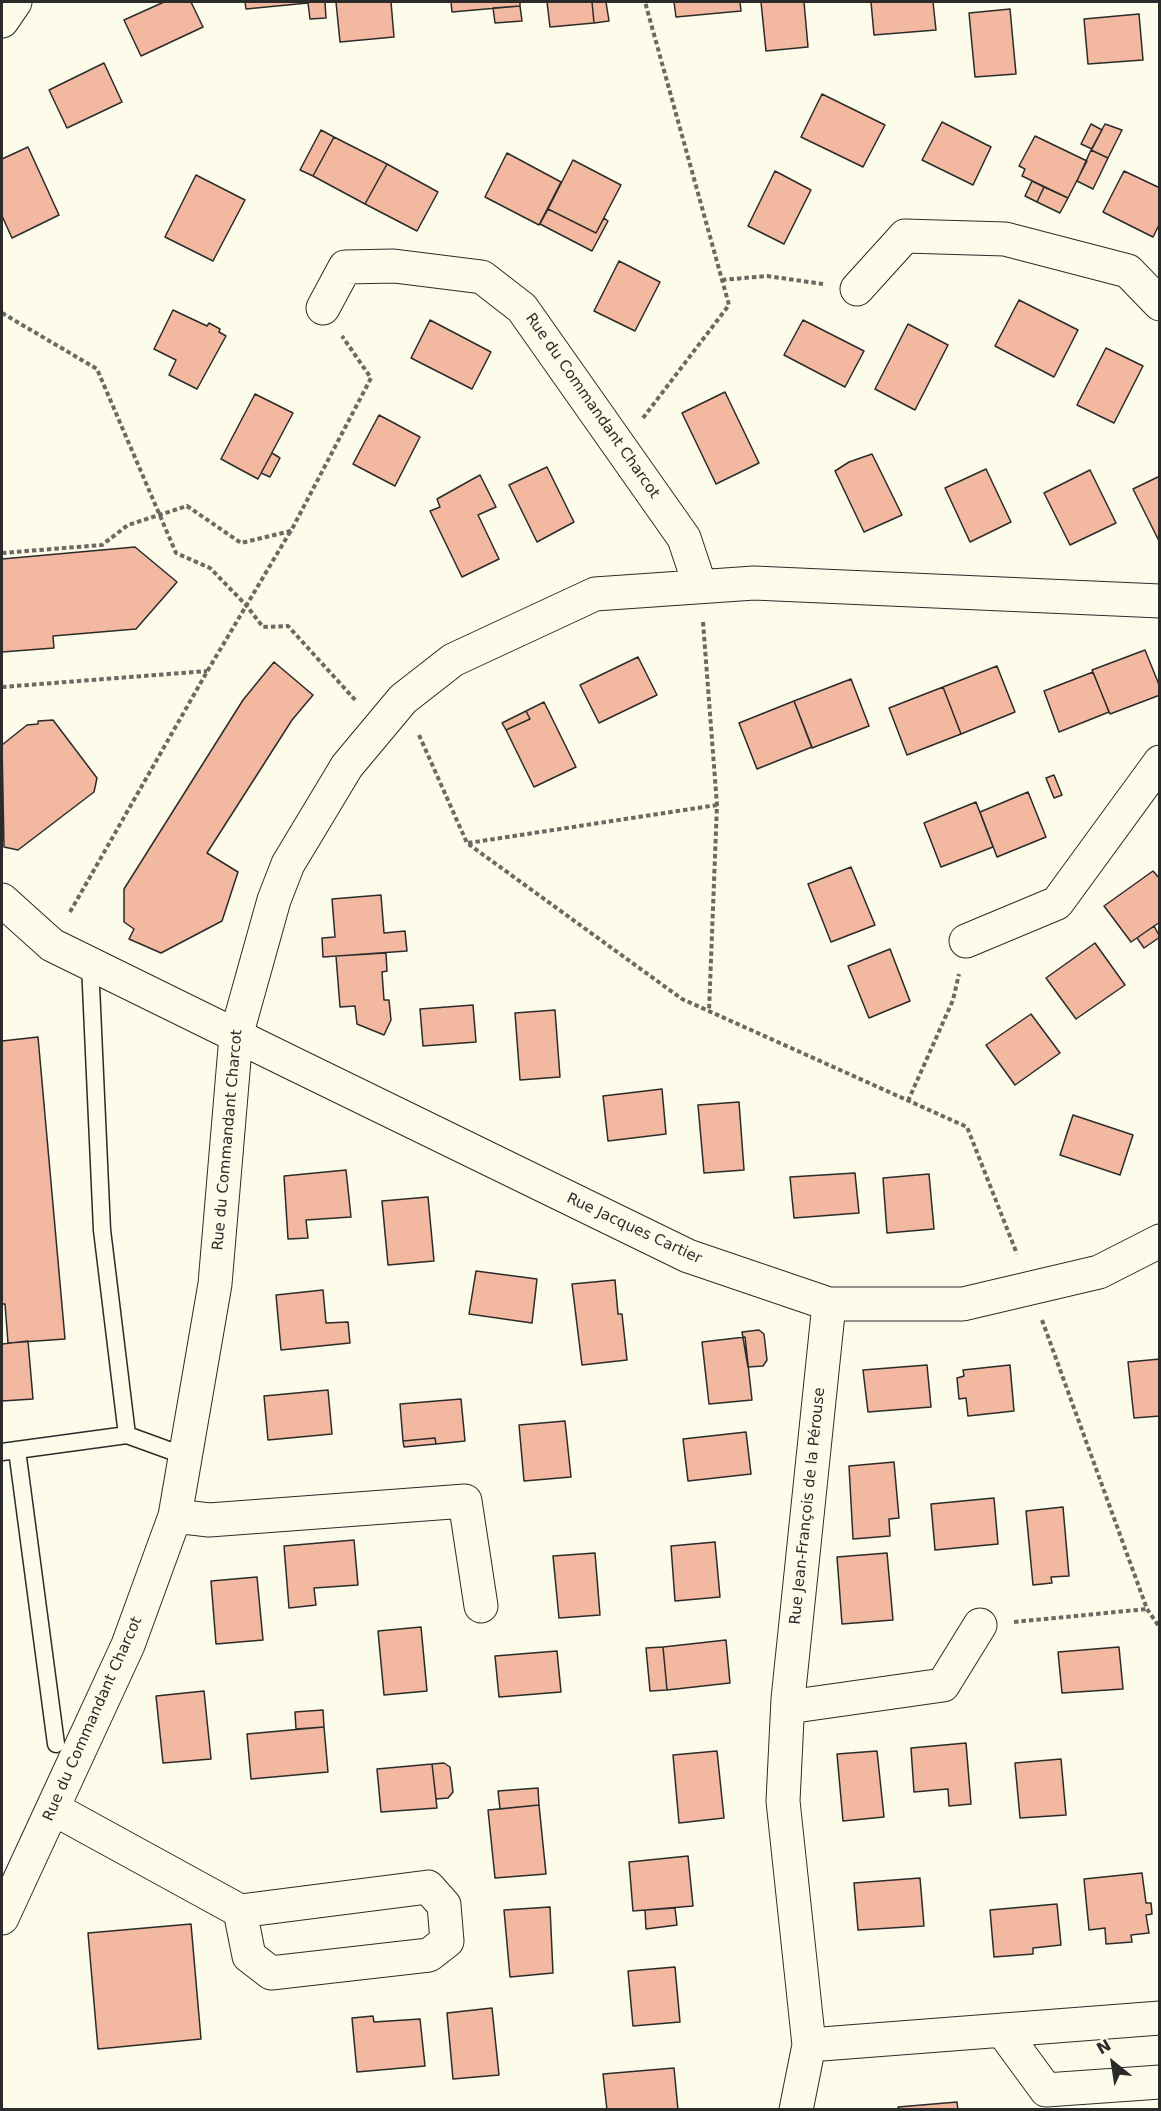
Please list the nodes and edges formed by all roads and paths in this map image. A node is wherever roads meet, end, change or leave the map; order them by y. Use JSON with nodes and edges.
{"nodes":[{"id":1,"x":15,"y":2,"type":"edge"},
{"id":2,"x":645,"y":2,"type":"edge"},
{"id":3,"x":2,"y":21,"type":"edge"},
{"id":4,"x":722,"y":280,"type":"junction"},
{"id":5,"x":857,"y":289,"type":"joint"},
{"id":6,"x":1160,"y":304,"type":"edge"},
{"id":7,"x":323,"y":308,"type":"joint"},
{"id":8,"x":2,"y":313,"type":"edge"},
{"id":9,"x":621,"y":447,"type":"junction"},
{"id":10,"x":160,"y":515,"type":"junction"},
{"id":11,"x":291,"y":531,"type":"junction"},
{"id":12,"x":2,"y":553,"type":"edge"},
{"id":13,"x":700,"y":586,"type":"junction"},
{"id":14,"x":1160,"y":601,"type":"edge"},
{"id":15,"x":246,"y":605,"type":"junction"},
{"id":16,"x":208,"y":670,"type":"junction"},
{"id":17,"x":2,"y":687,"type":"edge"},
{"id":18,"x":403,"y":699,"type":"junction"},
{"id":19,"x":380,"y":727,"type":"junction"},
{"id":20,"x":1160,"y":762,"type":"edge"},
{"id":21,"x":717,"y":805,"type":"junction"},
{"id":22,"x":467,"y":843,"type":"junction"},
{"id":23,"x":2,"y":900,"type":"edge"},
{"id":24,"x":966,"y":940,"type":"joint"},
{"id":25,"x":52,"y":945,"type":"junction"},
{"id":26,"x":90,"y":964,"type":"junction"},
{"id":27,"x":709,"y":1011,"type":"junction"},
{"id":28,"x":236,"y":1035,"type":"junction"},
{"id":29,"x":908,"y":1101,"type":"junction"},
{"id":30,"x":1160,"y":1241,"type":"edge"},
{"id":31,"x":1030,"y":1288,"type":"junction"},
{"id":32,"x":829,"y":1304,"type":"junction"},
{"id":33,"x":127,"y":1435,"type":"junction"},
{"id":34,"x":9,"y":1451,"type":"edge"},
{"id":35,"x":185,"y":1456,"type":"junction"},
{"id":36,"x":175,"y":1516,"type":"junction"},
{"id":37,"x":481,"y":1606,"type":"dead end"},
{"id":38,"x":1147,"y":1609,"type":"junction"},
{"id":39,"x":980,"y":1625,"type":"joint"},
{"id":40,"x":1159,"y":1627,"type":"edge"},
{"id":41,"x":788,"y":1707,"type":"junction"},
{"id":42,"x":56,"y":1744,"type":"dead end"},
{"id":43,"x":54,"y":1809,"type":"junction"},
{"id":44,"x":240,"y":1911,"type":"junction"},
{"id":45,"x":2,"y":1918,"type":"edge"},
{"id":46,"x":1160,"y":2018,"type":"edge"},
{"id":47,"x":1002,"y":2030,"type":"junction"},
{"id":48,"x":809,"y":2045,"type":"junction"},
{"id":49,"x":1160,"y":2082,"type":"edge"},
{"id":50,"x":796,"y":2109,"type":"edge"}],
"edges":[{"from":1,"to":3,"type":"street"},
{"from":2,"to":4,"type":"path"},
{"from":4,"to":5,"type":"path"},
{"from":4,"to":9,"type":"path"},
{"from":5,"to":6,"type":"street"},
{"from":7,"to":9,"type":"street","name":"Rue du Commandant Charcot"},
{"from":7,"to":11,"type":"path"},
{"from":8,"to":10,"type":"path"},
{"from":9,"to":13,"type":"street","name":"Rue du Commandant Charcot"},
{"from":10,"to":11,"type":"path"},
{"from":10,"to":12,"type":"path"},
{"from":10,"to":15,"type":"path"},
{"from":11,"to":15,"type":"path"},
{"from":13,"to":14,"type":"street","name":"Rue du Commandant Charcot"},
{"from":13,"to":18,"type":"street","name":"Rue du Commandant Charcot"},
{"from":13,"to":21,"type":"path"},
{"from":15,"to":16,"type":"path"},
{"from":15,"to":19,"type":"path"},
{"from":16,"to":17,"type":"path"},
{"from":16,"to":25,"type":"path"},
{"from":18,"to":19,"type":"street","name":"Rue du Commandant Charcot"},
{"from":18,"to":22,"type":"path"},
{"from":19,"to":28,"type":"street","name":"Rue du Commandant Charcot"},
{"from":20,"to":24,"type":"street"},
{"from":21,"to":22,"type":"path"},
{"from":21,"to":27,"type":"path"},
{"from":22,"to":27,"type":"path"},
{"from":23,"to":25,"type":"street","name":"Rue Jacques Cartier"},
{"from":24,"to":29,"type":"path"},
{"from":25,"to":26,"type":"street","name":"Rue Jacques Cartier"},
{"from":26,"to":28,"type":"street","name":"Rue Jacques Cartier"},
{"from":26,"to":33,"type":"lane"},
{"from":27,"to":29,"type":"path"},
{"from":28,"to":32,"type":"street","name":"Rue Jacques Cartier"},
{"from":28,"to":35,"type":"street","name":"Rue du Commandant Charcot"},
{"from":29,"to":31,"type":"path"},
{"from":30,"to":31,"type":"street","name":"Rue Jacques Cartier"},
{"from":31,"to":32,"type":"street","name":"Rue Jacques Cartier"},
{"from":31,"to":38,"type":"path"},
{"from":32,"to":41,"type":"street","name":"Rue Jean-François de la Pérouse"},
{"from":33,"to":34,"type":"lane"},
{"from":33,"to":35,"type":"lane"},
{"from":34,"to":42,"type":"lane"},
{"from":35,"to":36,"type":"street","name":"Rue du Commandant Charcot"},
{"from":36,"to":37,"type":"street"},
{"from":36,"to":43,"type":"street","name":"Rue du Commandant Charcot"},
{"from":38,"to":39,"type":"path"},
{"from":38,"to":40,"type":"path"},
{"from":39,"to":41,"type":"street"},
{"from":41,"to":48,"type":"street","name":"Rue Jean-François de la Pérouse"},
{"from":43,"to":44,"type":"street"},
{"from":43,"to":45,"type":"street","name":"Rue du Commandant Charcot"},
{"from":44,"to":44,"type":"street"},
{"from":46,"to":47,"type":"street"},
{"from":47,"to":48,"type":"street"},
{"from":47,"to":49,"type":"street"},
{"from":48,"to":50,"type":"street","name":"Rue Jean-François de la Pérouse"}]}
